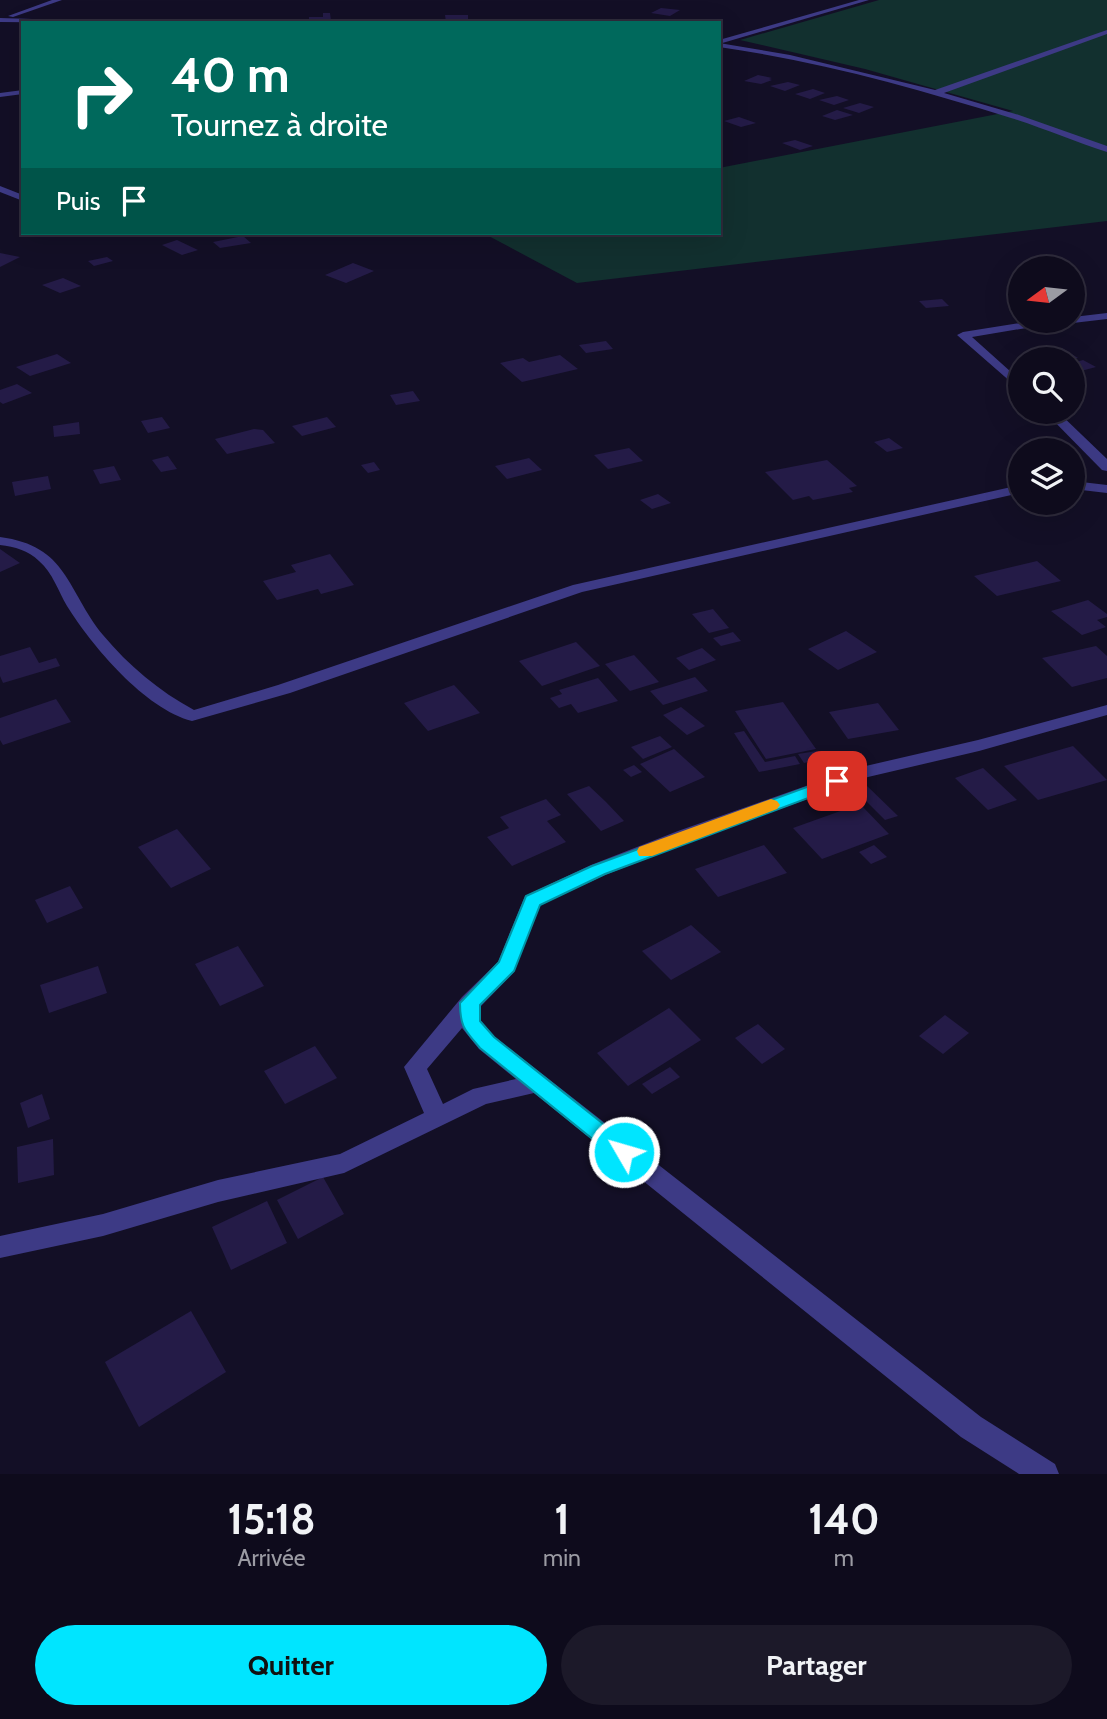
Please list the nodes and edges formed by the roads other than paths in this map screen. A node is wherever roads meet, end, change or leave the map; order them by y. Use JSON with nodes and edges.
{"nodes":[{"id":1,"x":59,"y":0,"type":"edge"},
{"id":2,"x":866,"y":0,"type":"edge"},
{"id":3,"x":1,"y":20,"type":"edge"},
{"id":4,"x":33,"y":21,"type":"edge"},
{"id":5,"x":1107,"y":32,"type":"edge"},
{"id":6,"x":721,"y":42,"type":"edge"},
{"id":7,"x":721,"y":43,"type":"edge"},
{"id":8,"x":21,"y":92,"type":"edge"},
{"id":9,"x":936,"y":93,"type":"junction"},
{"id":10,"x":0,"y":95,"type":"edge"},
{"id":11,"x":1107,"y":149,"type":"edge"},
{"id":12,"x":0,"y":189,"type":"edge"},
{"id":13,"x":21,"y":197,"type":"edge"},
{"id":14,"x":1107,"y":316,"type":"edge"},
{"id":15,"x":1085,"y":319,"type":"edge"},
{"id":16,"x":1008,"y":328,"type":"edge"},
{"id":17,"x":1008,"y":375,"type":"edge"},
{"id":18,"x":1063,"y":424,"type":"edge"},
{"id":19,"x":1107,"y":467,"type":"edge"},
{"id":20,"x":1085,"y":486,"type":"edge"},
{"id":21,"x":1107,"y":489,"type":"edge"},
{"id":22,"x":1008,"y":492,"type":"edge"},
{"id":23,"x":0,"y":541,"type":"edge"},
{"id":24,"x":1107,"y":710,"type":"edge"},
{"id":25,"x":470,"y":1003,"type":"junction"},
{"id":26,"x":537,"y":1083,"type":"junction"},
{"id":27,"x":437,"y":1116,"type":"junction"},
{"id":28,"x":0,"y":1247,"type":"edge"},
{"id":29,"x":1045,"y":1474,"type":"edge"}],
"edges":[{"from":1,"to":3,"type":"street"},
{"from":2,"to":6,"type":"lane"},
{"from":3,"to":4,"type":"street"},
{"from":5,"to":9,"type":"street"},
{"from":7,"to":9,"type":"street"},
{"from":8,"to":10,"type":"street"},
{"from":9,"to":11,"type":"street"},
{"from":12,"to":13,"type":"street"},
{"from":14,"to":15,"type":"street"},
{"from":16,"to":17,"type":"street"},
{"from":18,"to":19,"type":"street"},
{"from":20,"to":21,"type":"street"},
{"from":22,"to":23,"type":"street"},
{"from":24,"to":25,"type":"street"},
{"from":25,"to":26,"type":"street"},
{"from":25,"to":27,"type":"street"},
{"from":26,"to":27,"type":"street"},
{"from":26,"to":29,"type":"street"},
{"from":27,"to":28,"type":"street"}]}
